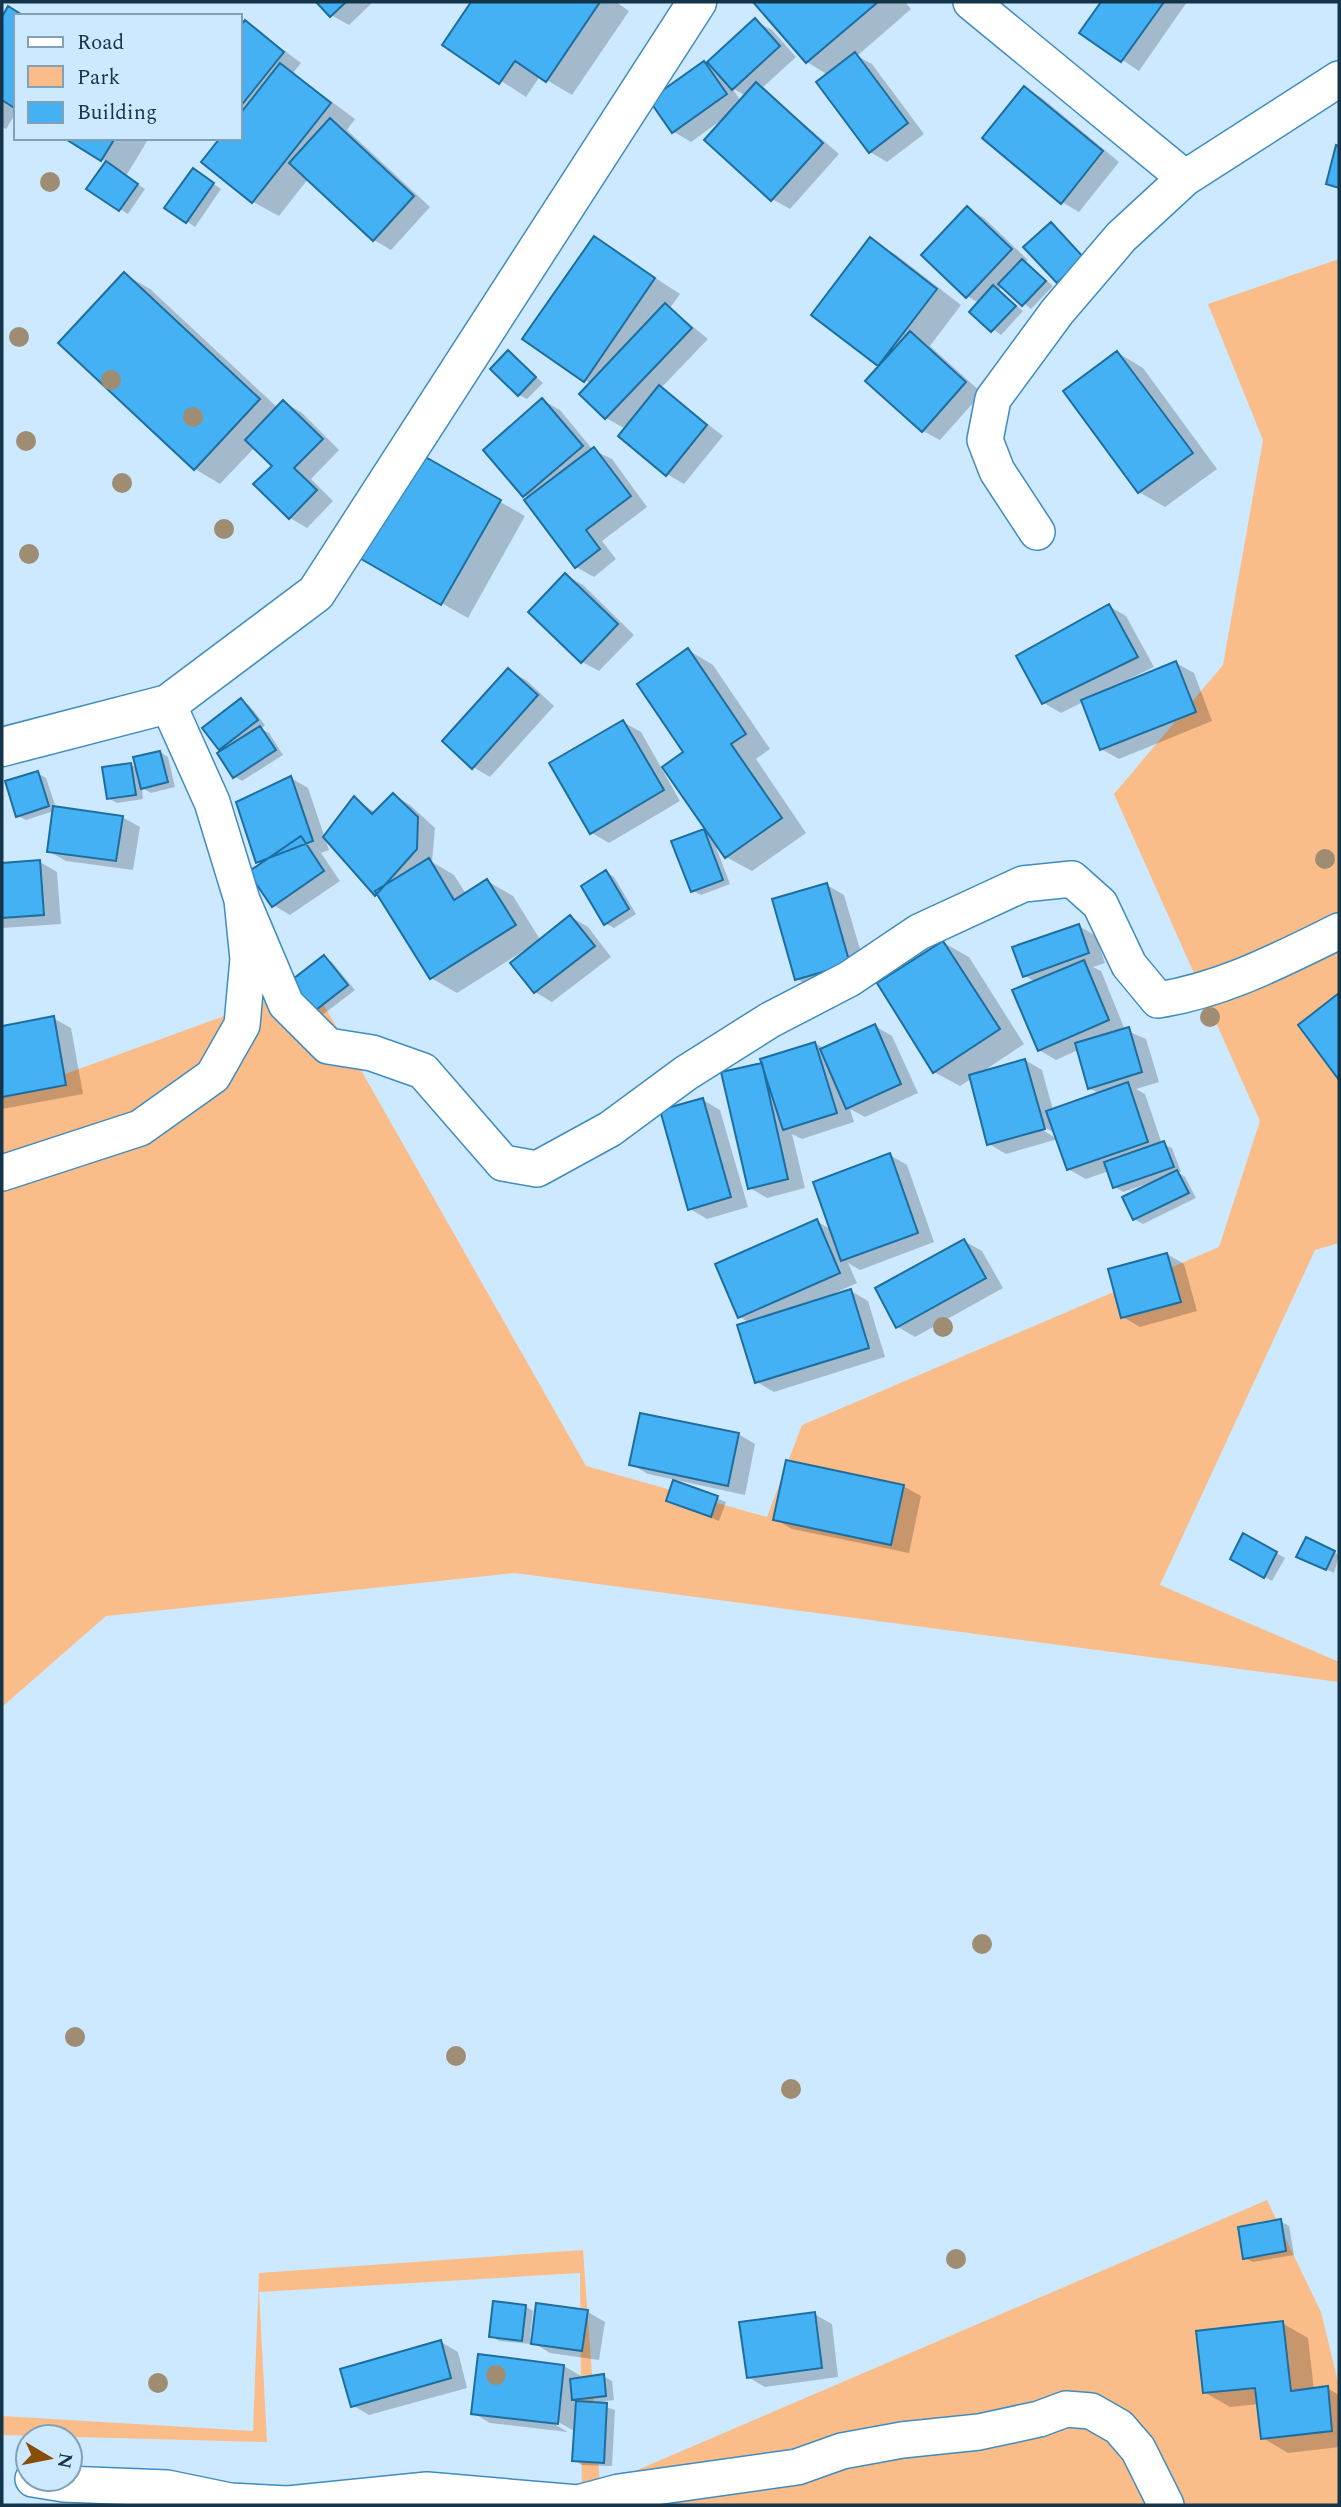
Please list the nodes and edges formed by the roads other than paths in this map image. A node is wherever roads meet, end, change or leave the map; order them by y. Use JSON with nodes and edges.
{"nodes":[{"id":1,"x":697,"y":2,"type":"edge"},
{"id":2,"x":971,"y":2,"type":"edge"},
{"id":3,"x":1339,"y":79,"type":"edge"},
{"id":4,"x":1185,"y":178,"type":"junction"},
{"id":5,"x":1037,"y":532,"type":"dead end"},
{"id":6,"x":168,"y":704,"type":"junction"},
{"id":7,"x":2,"y":747,"type":"edge"},
{"id":8,"x":242,"y":900,"type":"junction"},
{"id":9,"x":1339,"y":931,"type":"edge"},
{"id":10,"x":2,"y":1173,"type":"edge"},
{"id":11,"x":84,"y":2485,"type":"edge"},
{"id":12,"x":1166,"y":2505,"type":"edge"}],
"edges":[{"from":1,"to":6,"type":"street"},
{"from":2,"to":4,"type":"street"},
{"from":3,"to":4,"type":"street"},
{"from":4,"to":5,"type":"street"},
{"from":6,"to":7,"type":"street"},
{"from":6,"to":8,"type":"street"},
{"from":8,"to":9,"type":"street"},
{"from":8,"to":10,"type":"street"},
{"from":11,"to":12,"type":"street"}]}
